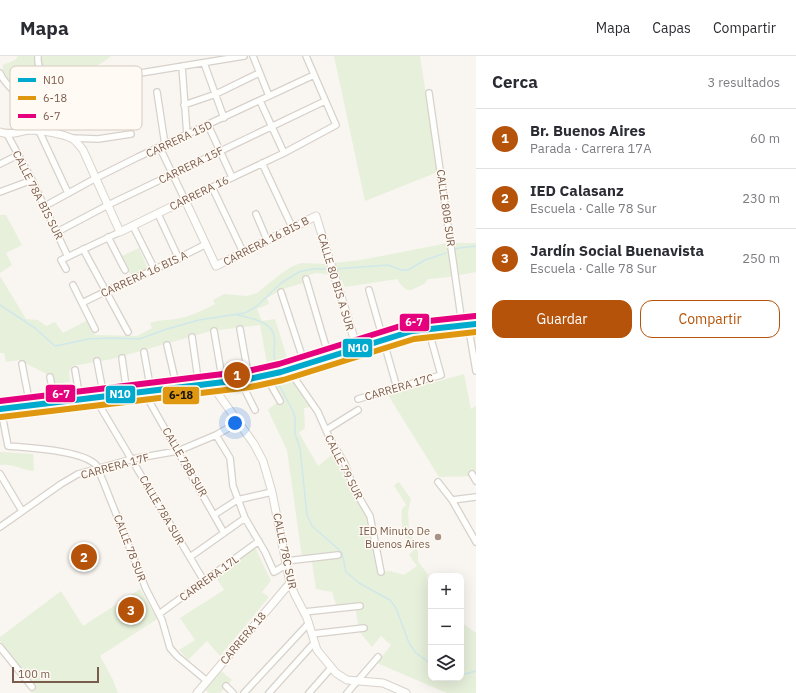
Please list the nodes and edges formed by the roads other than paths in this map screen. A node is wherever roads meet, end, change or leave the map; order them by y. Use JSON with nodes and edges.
{"nodes":[{"id":1,"x":38,"y":56,"type":"edge"},
{"id":2,"x":244,"y":56,"type":"edge"},
{"id":3,"x":252,"y":56,"type":"edge"},
{"id":4,"x":306,"y":56,"type":"edge"},
{"id":5,"x":204,"y":63,"type":"junction"},
{"id":6,"x":39,"y":66,"type":"edge"},
{"id":7,"x":182,"y":66,"type":"junction"},
{"id":8,"x":0,"y":73,"type":"edge"},
{"id":9,"x":142,"y":73,"type":"edge"},
{"id":10,"x":259,"y":73,"type":"junction"},
{"id":11,"x":314,"y":75,"type":"junction"},
{"id":12,"x":10,"y":87,"type":"edge"},
{"id":13,"x":157,"y":92,"type":"dead end"},
{"id":14,"x":430,"y":92,"type":"dead end"},
{"id":15,"x":216,"y":94,"type":"junction"},
{"id":16,"x":269,"y":96,"type":"junction"},
{"id":17,"x":260,"y":101,"type":"junction"},
{"id":18,"x":325,"y":101,"type":"junction"},
{"id":19,"x":184,"y":105,"type":"junction"},
{"id":20,"x":224,"y":118,"type":"junction"},
{"id":21,"x":208,"y":125,"type":"junction"},
{"id":22,"x":272,"y":126,"type":"junction"},
{"id":23,"x":26,"y":131,"type":"joint"},
{"id":24,"x":39,"y":131,"type":"junction"},
{"id":25,"x":3,"y":133,"type":"edge"},
{"id":26,"x":131,"y":134,"type":"dead end"},
{"id":27,"x":187,"y":135,"type":"junction"},
{"id":28,"x":70,"y":138,"type":"junction"},
{"id":29,"x":162,"y":147,"type":"junction"},
{"id":30,"x":220,"y":151,"type":"junction"},
{"id":31,"x":284,"y":153,"type":"junction"},
{"id":32,"x":18,"y":155,"type":"junction"},
{"id":33,"x":262,"y":163,"type":"junction"},
{"id":34,"x":0,"y":164,"type":"edge"},
{"id":35,"x":172,"y":174,"type":"junction"},
{"id":36,"x":232,"y":177,"type":"junction"},
{"id":37,"x":96,"y":178,"type":"junction"},
{"id":38,"x":32,"y":180,"type":"junction"},
{"id":39,"x":212,"y":187,"type":"junction"},
{"id":40,"x":0,"y":192,"type":"edge"},
{"id":41,"x":68,"y":194,"type":"junction"},
{"id":42,"x":185,"y":200,"type":"junction"},
{"id":43,"x":108,"y":205,"type":"junction"},
{"id":44,"x":45,"y":206,"type":"junction"},
{"id":45,"x":158,"y":214,"type":"junction"},
{"id":46,"x":256,"y":214,"type":"dead end"},
{"id":47,"x":316,"y":216,"type":"joint"},
{"id":48,"x":133,"y":226,"type":"junction"},
{"id":49,"x":292,"y":227,"type":"junction"},
{"id":50,"x":57,"y":232,"type":"junction"},
{"id":51,"x":120,"y":232,"type":"junction"},
{"id":52,"x":108,"y":237,"type":"junction"},
{"id":53,"x":267,"y":240,"type":"junction"},
{"id":54,"x":206,"y":244,"type":"junction"},
{"id":55,"x":83,"y":249,"type":"junction"},
{"id":56,"x":243,"y":252,"type":"junction"},
{"id":57,"x":68,"y":257,"type":"junction"},
{"id":58,"x":179,"y":259,"type":"junction"},
{"id":59,"x":66,"y":269,"type":"dead end"},
{"id":60,"x":125,"y":270,"type":"dead end"},
{"id":61,"x":155,"y":270,"type":"junction"},
{"id":62,"x":306,"y":279,"type":"dead end"},
{"id":63,"x":73,"y":285,"type":"dead end"},
{"id":64,"x":369,"y":290,"type":"dead end"},
{"id":65,"x":106,"y":291,"type":"junction"},
{"id":66,"x":281,"y":292,"type":"dead end"},
{"id":67,"x":82,"y":303,"type":"junction"},
{"id":68,"x":465,"y":324,"type":"junction"},
{"id":69,"x":476,"y":324,"type":"edge"},
{"id":70,"x":428,"y":328,"type":"junction"},
{"id":71,"x":240,"y":329,"type":"dead end"},
{"id":72,"x":95,"y":330,"type":"dead end"},
{"id":73,"x":214,"y":331,"type":"dead end"},
{"id":74,"x":128,"y":332,"type":"dead end"},
{"id":75,"x":192,"y":337,"type":"dead end"},
{"id":76,"x":383,"y":340,"type":"junction"},
{"id":77,"x":167,"y":345,"type":"dead end"},
{"id":78,"x":357,"y":348,"type":"junction"},
{"id":79,"x":144,"y":352,"type":"dead end"},
{"id":80,"x":329,"y":357,"type":"junction"},
{"id":81,"x":122,"y":358,"type":"dead end"},
{"id":82,"x":97,"y":361,"type":"dead end"},
{"id":83,"x":22,"y":364,"type":"dead end"},
{"id":84,"x":305,"y":365,"type":"junction"},
{"id":85,"x":75,"y":370,"type":"dead end"},
{"id":86,"x":289,"y":370,"type":"junction"},
{"id":87,"x":476,"y":371,"type":"edge"},
{"id":88,"x":270,"y":375,"type":"junction"},
{"id":89,"x":50,"y":377,"type":"dead end"},
{"id":90,"x":249,"y":379,"type":"junction"},
{"id":91,"x":240,"y":380,"type":"junction"},
{"id":92,"x":223,"y":383,"type":"junction"},
{"id":93,"x":211,"y":384,"type":"junction"},
{"id":94,"x":200,"y":386,"type":"junction"},
{"id":95,"x":177,"y":388,"type":"junction"},
{"id":96,"x":397,"y":388,"type":"junction"},
{"id":97,"x":147,"y":392,"type":"junction"},
{"id":98,"x":127,"y":394,"type":"junction"},
{"id":99,"x":104,"y":396,"type":"junction"},
{"id":100,"x":95,"y":398,"type":"junction"},
{"id":101,"x":80,"y":399,"type":"junction"},
{"id":102,"x":358,"y":399,"type":"dead end"},
{"id":103,"x":280,"y":401,"type":"dead end"},
{"id":104,"x":55,"y":402,"type":"junction"},
{"id":105,"x":0,"y":404,"type":"edge"},
{"id":106,"x":30,"y":405,"type":"junction"},
{"id":107,"x":0,"y":408,"type":"edge"},
{"id":108,"x":255,"y":410,"type":"dead end"},
{"id":109,"x":358,"y":410,"type":"dead end"},
{"id":110,"x":238,"y":422,"type":"junction"},
{"id":111,"x":326,"y":430,"type":"junction"},
{"id":112,"x":216,"y":435,"type":"junction"},
{"id":113,"x":178,"y":451,"type":"junction"},
{"id":114,"x":132,"y":459,"type":"junction"},
{"id":115,"x":98,"y":468,"type":"junction"},
{"id":116,"x":0,"y":474,"type":"edge"},
{"id":117,"x":472,"y":474,"type":"dead end"},
{"id":118,"x":476,"y":481,"type":"edge"},
{"id":119,"x":438,"y":482,"type":"dead end"},
{"id":120,"x":272,"y":492,"type":"junction"},
{"id":121,"x":476,"y":497,"type":"edge"},
{"id":122,"x":237,"y":500,"type":"junction"},
{"id":123,"x":452,"y":500,"type":"junction"},
{"id":124,"x":22,"y":511,"type":"junction"},
{"id":125,"x":214,"y":515,"type":"junction"},
{"id":126,"x":245,"y":518,"type":"junction"},
{"id":127,"x":1,"y":524,"type":"edge"},
{"id":128,"x":224,"y":533,"type":"junction"},
{"id":129,"x":259,"y":542,"type":"junction"},
{"id":130,"x":476,"y":542,"type":"edge"},
{"id":131,"x":338,"y":556,"type":"dead end"},
{"id":132,"x":190,"y":557,"type":"junction"},
{"id":133,"x":286,"y":563,"type":"junction"},
{"id":134,"x":381,"y":572,"type":"dead end"},
{"id":135,"x":204,"y":581,"type":"junction"},
{"id":136,"x":290,"y":583,"type":"junction"},
{"id":137,"x":360,"y":606,"type":"dead end"},
{"id":138,"x":304,"y":612,"type":"junction"},
{"id":139,"x":159,"y":614,"type":"junction"},
{"id":140,"x":308,"y":623,"type":"junction"},
{"id":141,"x":364,"y":628,"type":"dead end"},
{"id":142,"x":312,"y":634,"type":"junction"},
{"id":143,"x":314,"y":643,"type":"junction"},
{"id":144,"x":0,"y":647,"type":"edge"},
{"id":145,"x":378,"y":657,"type":"dead end"},
{"id":146,"x":331,"y":668,"type":"junction"},
{"id":147,"x":207,"y":682,"type":"junction"},
{"id":148,"x":356,"y":682,"type":"junction"},
{"id":149,"x":226,"y":686,"type":"dead end"},
{"id":150,"x":32,"y":687,"type":"dead end"},
{"id":151,"x":197,"y":693,"type":"edge"},
{"id":152,"x":233,"y":693,"type":"edge"},
{"id":153,"x":244,"y":693,"type":"edge"},
{"id":154,"x":269,"y":693,"type":"edge"},
{"id":155,"x":309,"y":693,"type":"edge"},
{"id":156,"x":347,"y":693,"type":"edge"},
{"id":157,"x":406,"y":693,"type":"edge"}],
"edges":[{"from":1,"to":6,"type":"street"},
{"from":2,"to":5,"type":"street"},
{"from":3,"to":10,"type":"street"},
{"from":4,"to":11,"type":"street"},
{"from":5,"to":7,"type":"street"},
{"from":5,"to":15,"type":"street"},
{"from":7,"to":9,"type":"street"},
{"from":7,"to":19,"type":"street"},
{"from":8,"to":12,"type":"street"},
{"from":10,"to":15,"type":"street"},
{"from":10,"to":16,"type":"street"},
{"from":11,"to":16,"type":"street","name":"CARRERA 15D"},
{"from":11,"to":18,"type":"street"},
{"from":13,"to":29,"type":"street"},
{"from":14,"to":68,"type":"street","name":"CALLE 80B SUR"},
{"from":15,"to":19,"type":"street"},
{"from":15,"to":20,"type":"street"},
{"from":16,"to":17,"type":"street","name":"CARRERA 15D"},
{"from":17,"to":20,"type":"street","name":"CARRERA 15D"},
{"from":17,"to":22,"type":"street"},
{"from":18,"to":22,"type":"street","name":"CARRERA 15F"},
{"from":18,"to":31,"type":"street","name":"CARRERA 16"},
{"from":19,"to":27,"type":"street"},
{"from":20,"to":21,"type":"street","name":"CARRERA 15D"},
{"from":21,"to":27,"type":"street","name":"CARRERA 15D"},
{"from":21,"to":30,"type":"street"},
{"from":22,"to":30,"type":"street","name":"CARRERA 15F"},
{"from":22,"to":31,"type":"street"},
{"from":23,"to":24,"type":"street"},
{"from":23,"to":25,"type":"street"},
{"from":24,"to":28,"type":"street"},
{"from":24,"to":41,"type":"street"},
{"from":25,"to":32,"type":"street","name":"CALLE 78A BIS SUR"},
{"from":26,"to":28,"type":"street"},
{"from":27,"to":29,"type":"street","name":"CARRERA 15D"},
{"from":28,"to":37,"type":"street"},
{"from":29,"to":35,"type":"street"},
{"from":29,"to":37,"type":"street","name":"CARRERA 15D"},
{"from":30,"to":35,"type":"street","name":"CARRERA 15F"},
{"from":30,"to":36,"type":"street"},
{"from":31,"to":33,"type":"street","name":"CARRERA 16"},
{"from":32,"to":34,"type":"street"},
{"from":32,"to":38,"type":"street","name":"CALLE 78A BIS SUR"},
{"from":33,"to":36,"type":"street","name":"CARRERA 16"},
{"from":33,"to":49,"type":"street"},
{"from":35,"to":42,"type":"street"},
{"from":35,"to":43,"type":"street","name":"CARRERA 15F"},
{"from":36,"to":39,"type":"street","name":"CARRERA 16"},
{"from":37,"to":41,"type":"street","name":"CARRERA 15D"},
{"from":37,"to":43,"type":"street"},
{"from":38,"to":40,"type":"street"},
{"from":38,"to":44,"type":"street","name":"CALLE 78A BIS SUR"},
{"from":39,"to":42,"type":"street","name":"CARRERA 16"},
{"from":39,"to":56,"type":"street"},
{"from":41,"to":44,"type":"street","name":"CARRERA 15D"},
{"from":42,"to":45,"type":"street","name":"CARRERA 16"},
{"from":42,"to":54,"type":"street"},
{"from":43,"to":50,"type":"street","name":"CARRERA 15F"},
{"from":43,"to":51,"type":"street"},
{"from":44,"to":50,"type":"street","name":"CALLE 78A BIS SUR"},
{"from":45,"to":48,"type":"street","name":"CARRERA 16"},
{"from":45,"to":58,"type":"street"},
{"from":46,"to":53,"type":"street"},
{"from":47,"to":49,"type":"street","name":"CARRERA 16 BIS B"},
{"from":47,"to":78,"type":"street","name":"CALLE 80 BIS A SUR"},
{"from":48,"to":51,"type":"street","name":"CARRERA 16"},
{"from":48,"to":61,"type":"street"},
{"from":49,"to":53,"type":"street","name":"CARRERA 16 BIS B"},
{"from":50,"to":57,"type":"street","name":"CALLE 78A BIS SUR"},
{"from":51,"to":52,"type":"street","name":"CARRERA 16"},
{"from":52,"to":55,"type":"street","name":"CARRERA 16"},
{"from":52,"to":60,"type":"street"},
{"from":53,"to":56,"type":"street","name":"CARRERA 16 BIS B"},
{"from":54,"to":56,"type":"street","name":"CARRERA 16 BIS B"},
{"from":54,"to":58,"type":"street","name":"CARRERA 16 BIS A"},
{"from":55,"to":57,"type":"street","name":"CARRERA 16"},
{"from":55,"to":65,"type":"street"},
{"from":57,"to":59,"type":"street","name":"CARRERA 16"},
{"from":58,"to":61,"type":"street","name":"CARRERA 16 BIS A"},
{"from":61,"to":65,"type":"street","name":"CARRERA 16 BIS A"},
{"from":62,"to":80,"type":"street"},
{"from":63,"to":67,"type":"street"},
{"from":64,"to":76,"type":"street"},
{"from":65,"to":67,"type":"street","name":"CARRERA 16 BIS A"},
{"from":65,"to":74,"type":"street"},
{"from":66,"to":84,"type":"street"},
{"from":67,"to":72,"type":"street"},
{"from":68,"to":69,"type":"street"},
{"from":68,"to":70,"type":"street"},
{"from":68,"to":87,"type":"street","name":"CALLE 80B SUR"},
{"from":70,"to":76,"type":"street"},
{"from":70,"to":96,"type":"street","name":"CARRERA 17C"},
{"from":71,"to":90,"type":"street"},
{"from":73,"to":92,"type":"street"},
{"from":75,"to":94,"type":"street"},
{"from":76,"to":78,"type":"street"},
{"from":76,"to":96,"type":"street"},
{"from":77,"to":95,"type":"street"},
{"from":78,"to":80,"type":"street"},
{"from":79,"to":97,"type":"street","name":"CALLE 78B SUR"},
{"from":80,"to":84,"type":"street"},
{"from":81,"to":98,"type":"street"},
{"from":82,"to":99,"type":"street"},
{"from":83,"to":106,"type":"street"},
{"from":84,"to":86,"type":"street"},
{"from":85,"to":101,"type":"street"},
{"from":86,"to":88,"type":"street"},
{"from":86,"to":111,"type":"street","name":"CALLE 79 SUR"},
{"from":88,"to":90,"type":"street"},
{"from":88,"to":103,"type":"street"},
{"from":89,"to":104,"type":"street"},
{"from":90,"to":91,"type":"street"},
{"from":91,"to":92,"type":"street"},
{"from":91,"to":108,"type":"street"},
{"from":92,"to":93,"type":"street"},
{"from":93,"to":94,"type":"street"},
{"from":93,"to":110,"type":"street","name":"CALLE 78C SUR"},
{"from":94,"to":95,"type":"street"},
{"from":95,"to":97,"type":"street"},
{"from":96,"to":102,"type":"street","name":"CARRERA 17C"},
{"from":97,"to":98,"type":"street"},
{"from":97,"to":113,"type":"street","name":"CALLE 78B SUR"},
{"from":98,"to":99,"type":"street"},
{"from":99,"to":100,"type":"street"},
{"from":100,"to":101,"type":"street"},
{"from":100,"to":114,"type":"street","name":"CALLE 78A SUR"},
{"from":101,"to":104,"type":"street"},
{"from":104,"to":106,"type":"street"},
{"from":105,"to":107,"type":"street"},
{"from":106,"to":107,"type":"street"},
{"from":107,"to":115,"type":"street"},
{"from":109,"to":111,"type":"street","name":"CARRERA 17C"},
{"from":110,"to":112,"type":"street","name":"CARRERA 17F"},
{"from":110,"to":120,"type":"street","name":"CALLE 78C SUR"},
{"from":111,"to":134,"type":"street","name":"CALLE 79 SUR"},
{"from":112,"to":113,"type":"street","name":"CARRERA 17F"},
{"from":112,"to":122,"type":"street"},
{"from":113,"to":114,"type":"street","name":"CARRERA 17F"},
{"from":113,"to":125,"type":"street","name":"CALLE 78B SUR"},
{"from":114,"to":115,"type":"street","name":"CARRERA 17F"},
{"from":114,"to":132,"type":"street","name":"CALLE 78A SUR"},
{"from":115,"to":124,"type":"street","name":"CARRERA 17F"},
{"from":115,"to":139,"type":"street","name":"CALLE 78 SUR"},
{"from":116,"to":124,"type":"street"},
{"from":117,"to":118,"type":"street"},
{"from":119,"to":123,"type":"street"},
{"from":120,"to":122,"type":"street"},
{"from":120,"to":133,"type":"street","name":"CALLE 78C SUR"},
{"from":121,"to":123,"type":"street"},
{"from":122,"to":125,"type":"street"},
{"from":122,"to":126,"type":"street"},
{"from":123,"to":130,"type":"street"},
{"from":124,"to":127,"type":"street","name":"CARRERA 17F"},
{"from":125,"to":128,"type":"street","name":"CALLE 78B SUR"},
{"from":126,"to":128,"type":"street"},
{"from":126,"to":129,"type":"street"},
{"from":128,"to":132,"type":"street"},
{"from":129,"to":133,"type":"street"},
{"from":129,"to":135,"type":"street","name":"CARRERA 17L"},
{"from":131,"to":133,"type":"street"},
{"from":132,"to":135,"type":"street","name":"CALLE 78A SUR"},
{"from":133,"to":136,"type":"street","name":"CALLE 78C SUR"},
{"from":135,"to":139,"type":"street","name":"CARRERA 17L"},
{"from":136,"to":138,"type":"street","name":"CALLE 78C SUR"},
{"from":136,"to":147,"type":"street","name":"CARRERA 18"},
{"from":137,"to":138,"type":"street"},
{"from":138,"to":140,"type":"street","name":"CALLE 78C SUR"},
{"from":139,"to":147,"type":"street","name":"CALLE 78 SUR"},
{"from":140,"to":142,"type":"street","name":"CALLE 78C SUR"},
{"from":140,"to":153,"type":"street"},
{"from":141,"to":142,"type":"street"},
{"from":142,"to":143,"type":"street","name":"CALLE 78C SUR"},
{"from":143,"to":146,"type":"street","name":"CALLE 78C SUR"},
{"from":143,"to":154,"type":"street"},
{"from":144,"to":150,"type":"street"},
{"from":145,"to":148,"type":"street"},
{"from":146,"to":148,"type":"street","name":"CALLE 78C SUR"},
{"from":146,"to":155,"type":"street"},
{"from":147,"to":151,"type":"street","name":"CARRERA 18"},
{"from":148,"to":156,"type":"street"},
{"from":148,"to":157,"type":"street","name":"CALLE 78C SUR"},
{"from":149,"to":152,"type":"street"}]}
